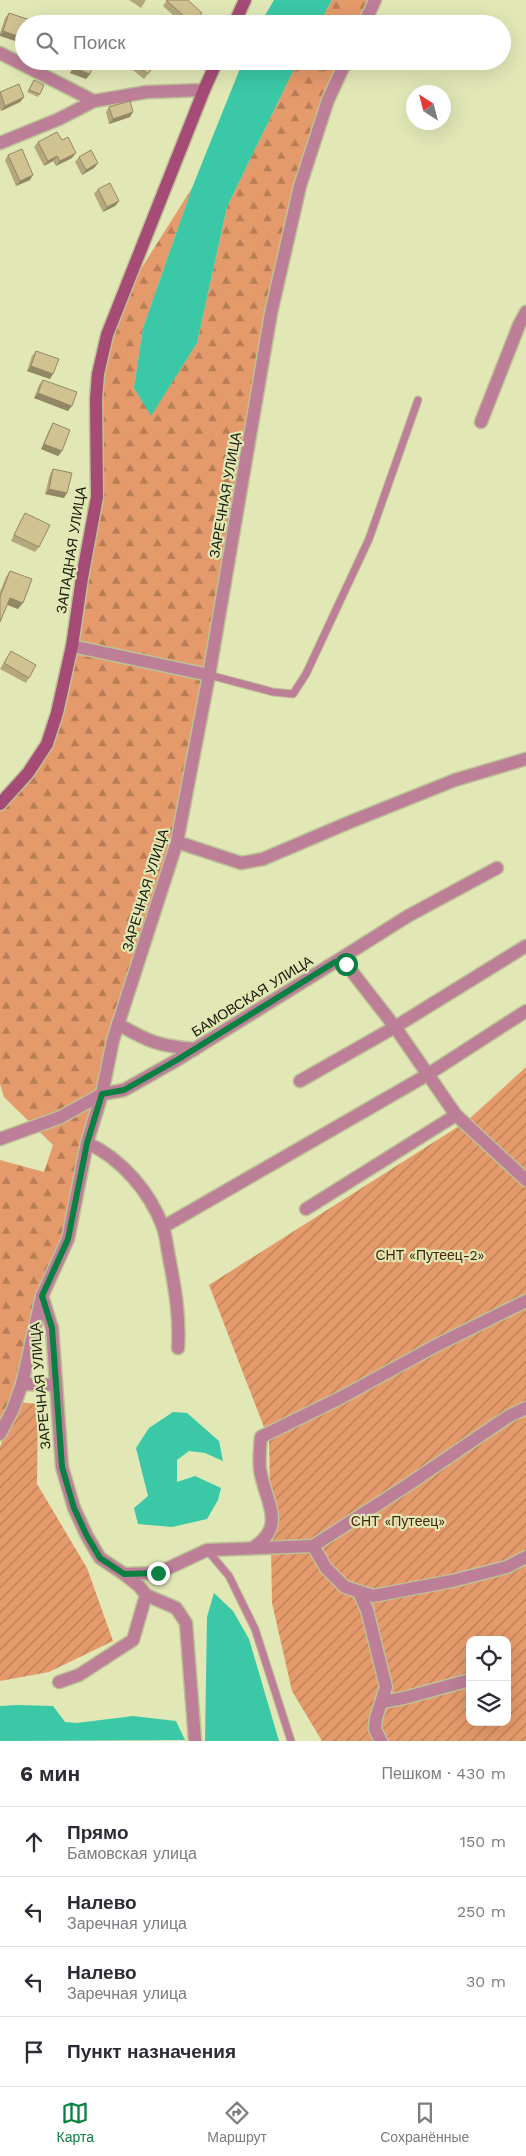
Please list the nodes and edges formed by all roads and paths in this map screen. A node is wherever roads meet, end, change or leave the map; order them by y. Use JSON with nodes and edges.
{"nodes":[{"id":1,"x":245,"y":0,"type":"edge"},
{"id":2,"x":375,"y":0,"type":"edge"},
{"id":3,"x":238,"y":15,"type":"edge"},
{"id":4,"x":368,"y":15,"type":"edge"},
{"id":5,"x":0,"y":53,"type":"edge"},
{"id":6,"x":15,"y":60,"type":"edge"},
{"id":7,"x":34,"y":70,"type":"edge"},
{"id":8,"x":213,"y":70,"type":"edge"},
{"id":9,"x":342,"y":70,"type":"edge"},
{"id":10,"x":204,"y":90,"type":"junction"},
{"id":11,"x":94,"y":100,"type":"junction"},
{"id":12,"x":0,"y":143,"type":"edge"},
{"id":13,"x":526,"y":312,"type":"edge"},
{"id":14,"x":418,"y":400,"type":"dead end"},
{"id":15,"x":481,"y":422,"type":"dead end"},
{"id":16,"x":72,"y":646,"type":"junction"},
{"id":17,"x":209,"y":675,"type":"junction"},
{"id":18,"x":526,"y":759,"type":"edge"},
{"id":19,"x":0,"y":804,"type":"edge"},
{"id":20,"x":178,"y":842,"type":"junction"},
{"id":21,"x":497,"y":868,"type":"dead end"},
{"id":22,"x":526,"y":946,"type":"edge"},
{"id":23,"x":335,"y":962,"type":"junction"},
{"id":24,"x":526,"y":1011,"type":"edge"},
{"id":25,"x":118,"y":1024,"type":"junction"},
{"id":26,"x":395,"y":1027,"type":"junction"},
{"id":27,"x":196,"y":1049,"type":"junction"},
{"id":28,"x":427,"y":1075,"type":"junction"},
{"id":29,"x":300,"y":1081,"type":"dead end"},
{"id":30,"x":102,"y":1094,"type":"junction"},
{"id":31,"x":456,"y":1115,"type":"junction"},
{"id":32,"x":0,"y":1139,"type":"edge"},
{"id":33,"x":87,"y":1143,"type":"junction"},
{"id":34,"x":526,"y":1180,"type":"edge"},
{"id":35,"x":306,"y":1209,"type":"dead end"},
{"id":36,"x":164,"y":1228,"type":"junction"},
{"id":37,"x":42,"y":1296,"type":"junction"},
{"id":38,"x":526,"y":1301,"type":"edge"},
{"id":39,"x":178,"y":1348,"type":"dead end"},
{"id":40,"x":22,"y":1384,"type":"junction"},
{"id":41,"x":56,"y":1385,"type":"junction"},
{"id":42,"x":526,"y":1408,"type":"edge"},
{"id":43,"x":0,"y":1434,"type":"edge"},
{"id":44,"x":313,"y":1546,"type":"junction"},
{"id":45,"x":254,"y":1547,"type":"junction"},
{"id":46,"x":207,"y":1550,"type":"junction"},
{"id":47,"x":526,"y":1557,"type":"edge"},
{"id":48,"x":124,"y":1574,"type":"junction"},
{"id":49,"x":359,"y":1592,"type":"junction"},
{"id":50,"x":146,"y":1595,"type":"junction"},
{"id":51,"x":466,"y":1681,"type":"edge"},
{"id":52,"x":59,"y":1682,"type":"dead end"},
{"id":53,"x":382,"y":1702,"type":"junction"},
{"id":54,"x":195,"y":1741,"type":"edge"},
{"id":55,"x":291,"y":1741,"type":"edge"},
{"id":56,"x":381,"y":1741,"type":"edge"}],
"edges":[{"from":1,"to":3,"type":"main road"},
{"from":2,"to":4,"type":"street"},
{"from":5,"to":6,"type":"street"},
{"from":7,"to":11,"type":"street"},
{"from":8,"to":10,"type":"main road","name":"ЗАПАДНАЯ УЛИЦА"},
{"from":9,"to":17,"type":"street","name":"ЗАРЕЧНАЯ УЛИЦА"},
{"from":10,"to":11,"type":"street"},
{"from":10,"to":16,"type":"main road","name":"ЗАПАДНАЯ УЛИЦА"},
{"from":11,"to":12,"type":"street"},
{"from":13,"to":15,"type":"street"},
{"from":14,"to":17,"type":"lane"},
{"from":16,"to":17,"type":"street"},
{"from":16,"to":19,"type":"main road","name":"ЗАПАДНАЯ УЛИЦА"},
{"from":17,"to":20,"type":"street","name":"ЗАРЕЧНАЯ УЛИЦА"},
{"from":18,"to":20,"type":"street"},
{"from":20,"to":25,"type":"street","name":"ЗАРЕЧНАЯ УЛИЦА"},
{"from":21,"to":23,"type":"street"},
{"from":22,"to":26,"type":"street"},
{"from":23,"to":26,"type":"street","name":"БАМОВСКАЯ УЛИЦА"},
{"from":23,"to":27,"type":"street","name":"БАМОВСКАЯ УЛИЦА"},
{"from":24,"to":28,"type":"street"},
{"from":25,"to":27,"type":"street"},
{"from":25,"to":30,"type":"street","name":"ЗАРЕЧНАЯ УЛИЦА"},
{"from":26,"to":28,"type":"street","name":"БАМОВСКАЯ УЛИЦА"},
{"from":26,"to":29,"type":"street"},
{"from":27,"to":30,"type":"street","name":"БАМОВСКАЯ УЛИЦА"},
{"from":28,"to":31,"type":"street","name":"БАМОВСКАЯ УЛИЦА"},
{"from":28,"to":36,"type":"street"},
{"from":30,"to":32,"type":"street","name":"БАМОВСКАЯ УЛИЦА"},
{"from":30,"to":33,"type":"street","name":"ЗАРЕЧНАЯ УЛИЦА"},
{"from":31,"to":34,"type":"street","name":"БАМОВСКАЯ УЛИЦА"},
{"from":31,"to":35,"type":"street"},
{"from":33,"to":36,"type":"street"},
{"from":33,"to":37,"type":"street","name":"ЗАРЕЧНАЯ УЛИЦА"},
{"from":36,"to":39,"type":"street"},
{"from":37,"to":40,"type":"street"},
{"from":37,"to":41,"type":"street","name":"ЗАРЕЧНАЯ УЛИЦА"},
{"from":38,"to":45,"type":"street"},
{"from":40,"to":41,"type":"street"},
{"from":40,"to":43,"type":"street"},
{"from":41,"to":48,"type":"street","name":"ЗАРЕЧНАЯ УЛИЦА"},
{"from":42,"to":44,"type":"street"},
{"from":44,"to":45,"type":"street"},
{"from":44,"to":49,"type":"street"},
{"from":45,"to":46,"type":"street"},
{"from":46,"to":48,"type":"street"},
{"from":46,"to":55,"type":"lane"},
{"from":47,"to":49,"type":"street"},
{"from":48,"to":50,"type":"street","name":"ЗАРЕЧНАЯ УЛИЦА"},
{"from":49,"to":53,"type":"street"},
{"from":50,"to":52,"type":"street"},
{"from":50,"to":54,"type":"street"},
{"from":51,"to":53,"type":"street"},
{"from":53,"to":56,"type":"street"}]}
